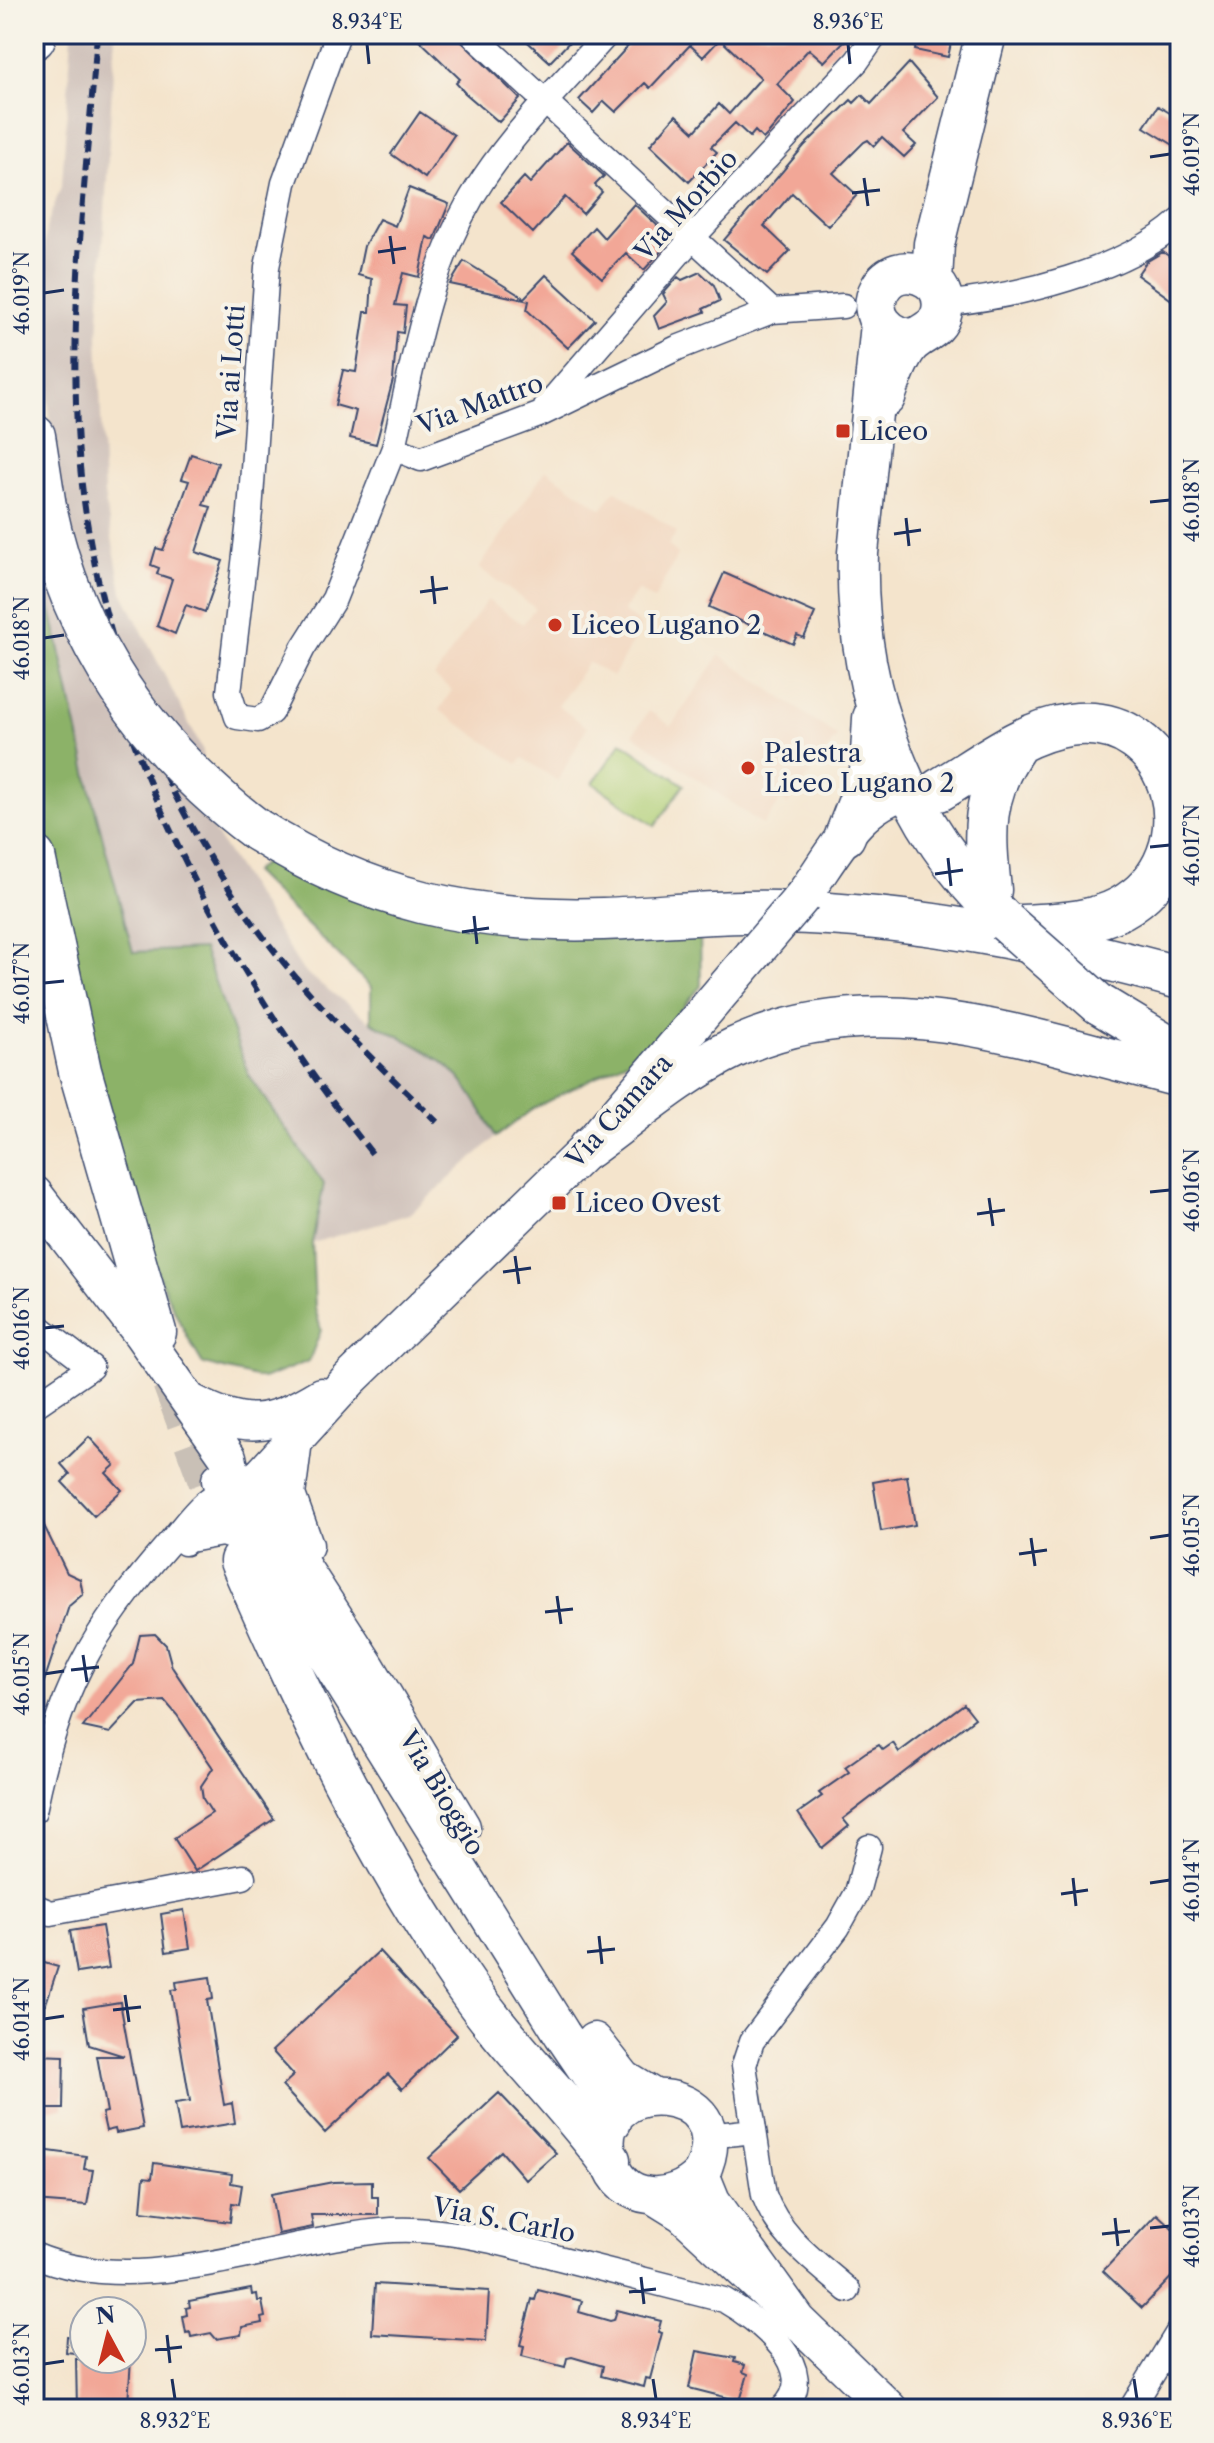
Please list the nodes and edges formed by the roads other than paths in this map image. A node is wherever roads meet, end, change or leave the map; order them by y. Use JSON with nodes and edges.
{"nodes":[{"id":1,"x":338,"y":34,"type":"edge"},
{"id":2,"x":472,"y":34,"type":"edge"},
{"id":3,"x":607,"y":34,"type":"edge"},
{"id":4,"x":876,"y":34,"type":"edge"},
{"id":5,"x":986,"y":34,"type":"edge"},
{"id":6,"x":546,"y":103,"type":"junction"},
{"id":7,"x":1180,"y":221,"type":"edge"},
{"id":8,"x":693,"y":237,"type":"junction"},
{"id":9,"x":896,"y":304,"type":"junction"},
{"id":10,"x":772,"y":311,"type":"junction"},
{"id":11,"x":539,"y":415,"type":"junction"},
{"id":12,"x":34,"y":436,"type":"edge"},
{"id":13,"x":394,"y":448,"type":"junction"},
{"id":14,"x":861,"y":519,"type":"junction"},
{"id":15,"x":868,"y":678,"type":"junction"},
{"id":16,"x":242,"y":719,"type":"joint"},
{"id":17,"x":1015,"y":746,"type":"junction"},
{"id":18,"x":920,"y":795,"type":"junction"},
{"id":19,"x":845,"y":836,"type":"junction"},
{"id":20,"x":34,"y":857,"type":"edge"},
{"id":21,"x":803,"y":896,"type":"junction"},
{"id":22,"x":989,"y":914,"type":"junction"},
{"id":23,"x":1180,"y":978,"type":"edge"},
{"id":24,"x":1180,"y":1053,"type":"edge"},
{"id":25,"x":1180,"y":1077,"type":"edge"},
{"id":26,"x":588,"y":1148,"type":"junction"},
{"id":27,"x":34,"y":1194,"type":"edge"},
{"id":28,"x":34,"y":1209,"type":"edge"},
{"id":29,"x":34,"y":1323,"type":"edge"},
{"id":30,"x":155,"y":1332,"type":"dead end"},
{"id":31,"x":350,"y":1379,"type":"junction"},
{"id":32,"x":189,"y":1401,"type":"junction"},
{"id":33,"x":34,"y":1406,"type":"edge"},
{"id":34,"x":294,"y":1440,"type":"junction"},
{"id":35,"x":234,"y":1488,"type":"junction"},
{"id":36,"x":186,"y":1541,"type":"junction"},
{"id":37,"x":250,"y":1553,"type":"junction"},
{"id":38,"x":130,"y":1587,"type":"junction"},
{"id":39,"x":367,"y":1667,"type":"junction"},
{"id":40,"x":38,"y":1769,"type":"edge"},
{"id":41,"x":34,"y":1811,"type":"edge"},
{"id":42,"x":869,"y":1847,"type":"dead end"},
{"id":43,"x":243,"y":1877,"type":"dead end"},
{"id":44,"x":34,"y":1906,"type":"edge"},
{"id":45,"x":652,"y":2096,"type":"junction"},
{"id":46,"x":754,"y":2131,"type":"junction"},
{"id":47,"x":708,"y":2136,"type":"junction"},
{"id":48,"x":611,"y":2141,"type":"junction"},
{"id":49,"x":701,"y":2174,"type":"junction"},
{"id":50,"x":654,"y":2196,"type":"junction"},
{"id":51,"x":34,"y":2255,"type":"edge"},
{"id":52,"x":848,"y":2290,"type":"dead end"},
{"id":53,"x":798,"y":2321,"type":"junction"},
{"id":54,"x":1180,"y":2329,"type":"edge"},
{"id":55,"x":782,"y":2409,"type":"edge"},
{"id":56,"x":889,"y":2409,"type":"edge"},
{"id":57,"x":1131,"y":2409,"type":"edge"}],
"edges":[{"from":1,"to":16,"type":"street","name":"Via ai Lotti"},
{"from":2,"to":6,"type":"street"},
{"from":3,"to":6,"type":"street"},
{"from":4,"to":8,"type":"street","name":"Via Morbio"},
{"from":5,"to":9,"type":"main road"},
{"from":6,"to":8,"type":"street"},
{"from":6,"to":13,"type":"street"},
{"from":7,"to":9,"type":"street","name":"Via Mattro"},
{"from":8,"to":10,"type":"street"},
{"from":8,"to":11,"type":"street","name":"Via Morbio"},
{"from":9,"to":10,"type":"street","name":"Via Mattro"},
{"from":9,"to":14,"type":"main road"},
{"from":10,"to":11,"type":"street","name":"Via Mattro"},
{"from":11,"to":13,"type":"street","name":"Via Mattro"},
{"from":12,"to":22,"type":"highway","bridge":true},
{"from":13,"to":16,"type":"street","name":"Via Mattro"},
{"from":14,"to":15,"type":"main road"},
{"from":14,"to":18,"type":"main road"},
{"from":15,"to":18,"type":"main road"},
{"from":15,"to":19,"type":"main road"},
{"from":17,"to":18,"type":"highway"},
{"from":17,"to":22,"type":"highway"},
{"from":17,"to":22,"type":"highway"},
{"from":18,"to":19,"type":"main road","name":"Via Camara"},
{"from":18,"to":21,"type":"main road","name":"Via Camara"},
{"from":18,"to":22,"type":"main road"},
{"from":19,"to":21,"type":"main road","name":"Via Camara"},
{"from":20,"to":30,"type":"highway"},
{"from":21,"to":26,"type":"main road","name":"Via Camara","bridge":true},
{"from":22,"to":23,"type":"highway"},
{"from":22,"to":24,"type":"main road","bridge":true},
{"from":25,"to":26,"type":"main road"},
{"from":26,"to":31,"type":"main road","name":"Via Camara"},
{"from":27,"to":32,"type":"main road","name":"Via Bioggio"},
{"from":28,"to":35,"type":"main road","name":"Via Bioggio"},
{"from":29,"to":33,"type":"street"},
{"from":31,"to":32,"type":"main road"},
{"from":31,"to":34,"type":"main road","name":"Via Camara"},
{"from":31,"to":35,"type":"main road","name":"Via Camara"},
{"from":32,"to":35,"type":"main road","name":"Via Bioggio"},
{"from":34,"to":35,"type":"main road","name":"Via Camara"},
{"from":34,"to":39,"type":"main road"},
{"from":35,"to":36,"type":"street","name":"Via Camara"},
{"from":35,"to":37,"type":"main road","name":"Via Bioggio"},
{"from":35,"to":38,"type":"street","name":"Via Camara"},
{"from":35,"to":39,"type":"main road","name":"Via Bioggio"},
{"from":36,"to":37,"type":"street"},
{"from":36,"to":38,"type":"street","name":"Via Camara"},
{"from":37,"to":48,"type":"main road","name":"Via Bioggio"},
{"from":37,"to":48,"type":"highway"},
{"from":38,"to":40,"type":"street","name":"Via Camara"},
{"from":39,"to":45,"type":"main road","name":"Via Bioggio"},
{"from":40,"to":41,"type":"street","name":"Via Camara"},
{"from":42,"to":46,"type":"street"},
{"from":43,"to":44,"type":"street"},
{"from":45,"to":47,"type":"main road","name":"Via Bioggio"},
{"from":45,"to":48,"type":"main road"},
{"from":46,"to":47,"type":"street"},
{"from":46,"to":52,"type":"street"},
{"from":47,"to":49,"type":"main road"},
{"from":48,"to":50,"type":"main road","name":"Via Bioggio"},
{"from":49,"to":50,"type":"main road"},
{"from":49,"to":53,"type":"main road","name":"Via Bioggio"},
{"from":50,"to":53,"type":"main road","name":"Via Bioggio"},
{"from":51,"to":55,"type":"street","name":"Via S. Carlo"},
{"from":53,"to":56,"type":"main road","name":"Via Bioggio"},
{"from":54,"to":57,"type":"street"}]}
